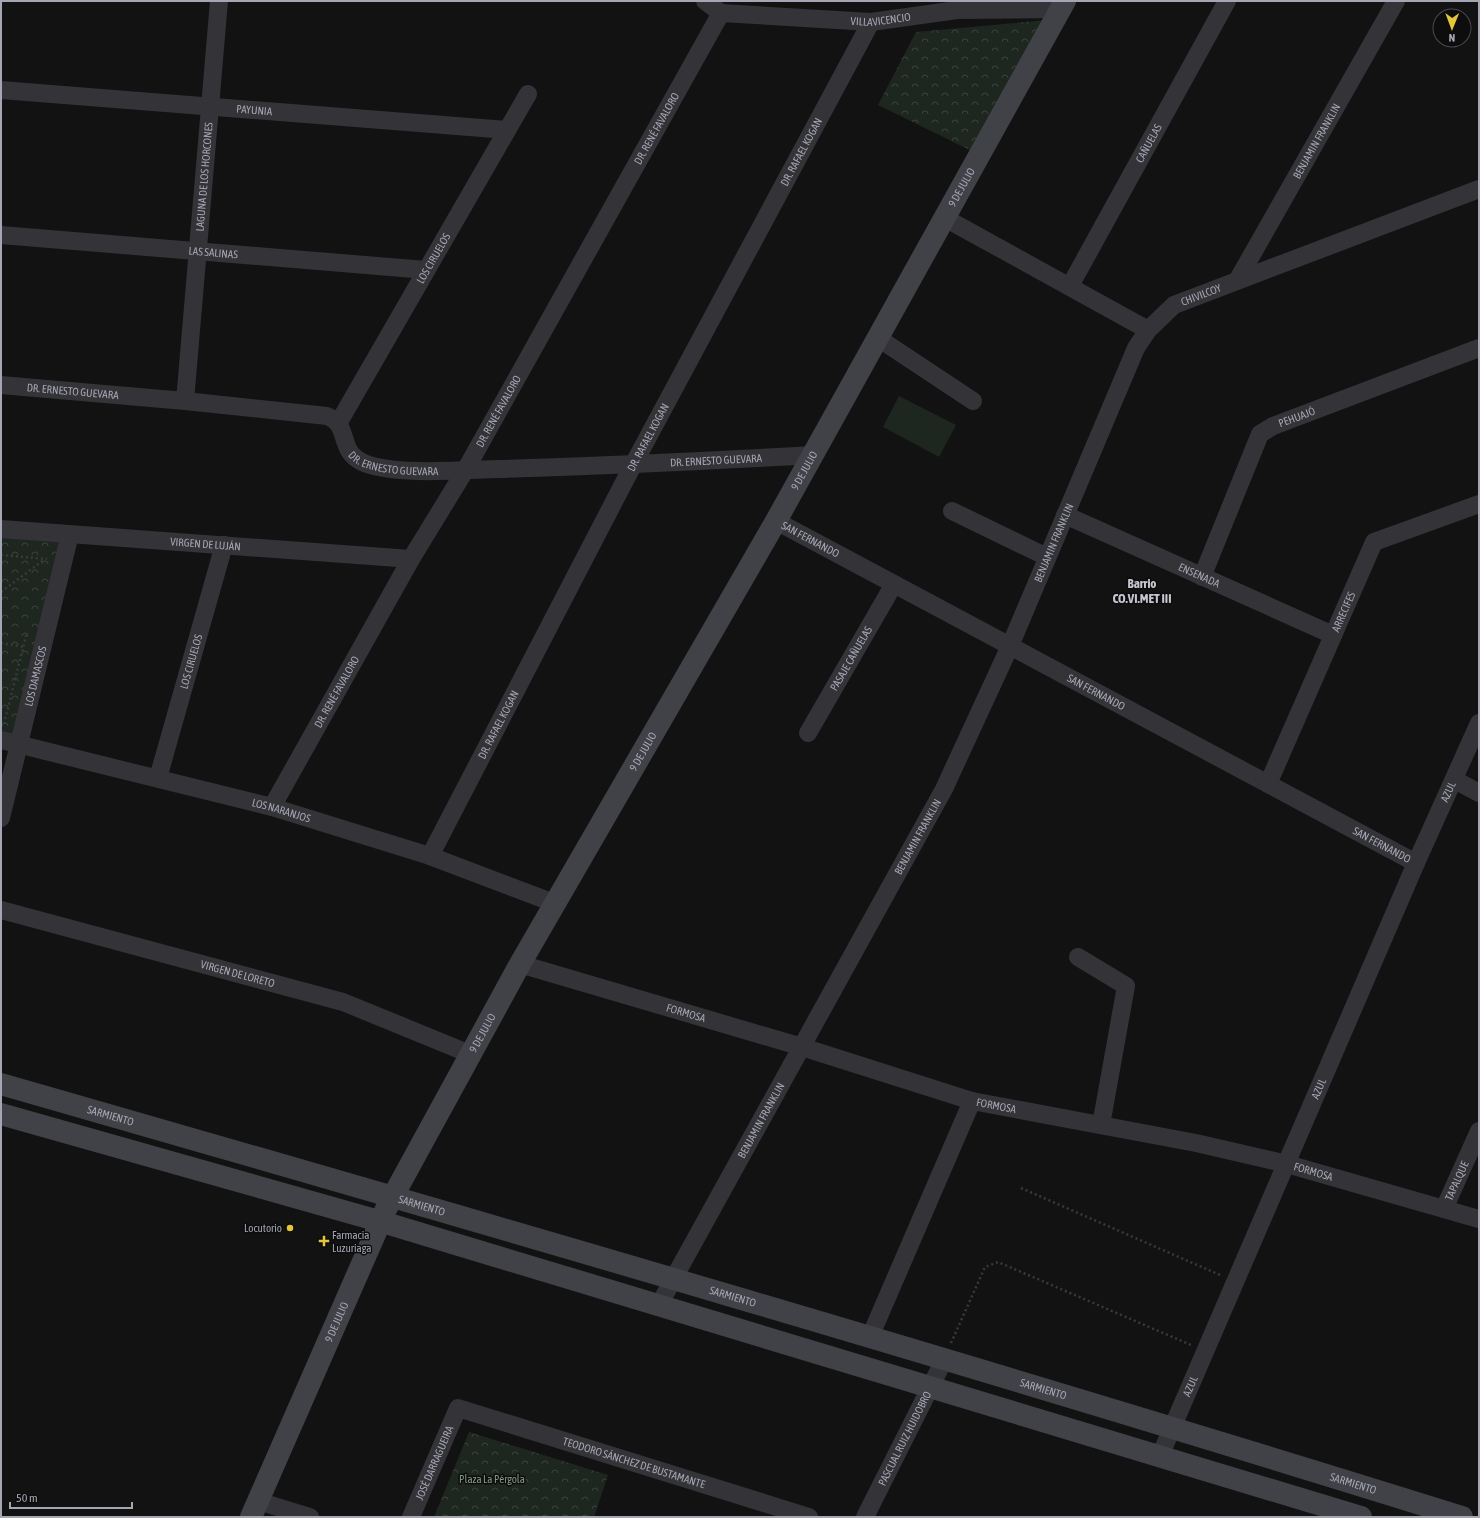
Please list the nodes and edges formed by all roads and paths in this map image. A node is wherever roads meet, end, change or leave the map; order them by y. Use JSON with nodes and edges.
{"nodes":[{"id":1,"x":219,"y":1,"type":"edge"},
{"id":2,"x":705,"y":1,"type":"edge"},
{"id":3,"x":1227,"y":1,"type":"edge"},
{"id":4,"x":1396,"y":1,"type":"edge"},
{"id":5,"x":1063,"y":5,"type":"edge"},
{"id":6,"x":721,"y":13,"type":"junction"},
{"id":7,"x":872,"y":22,"type":"junction"},
{"id":8,"x":1,"y":90,"type":"edge"},
{"id":9,"x":528,"y":94,"type":"dead end"},
{"id":10,"x":210,"y":106,"type":"junction"},
{"id":11,"x":507,"y":130,"type":"junction"},
{"id":12,"x":1479,"y":188,"type":"edge"},
{"id":13,"x":943,"y":217,"type":"junction"},
{"id":14,"x":1,"y":235,"type":"edge"},
{"id":15,"x":198,"y":251,"type":"junction"},
{"id":16,"x":426,"y":270,"type":"junction"},
{"id":17,"x":1237,"y":281,"type":"junction"},
{"id":18,"x":1070,"y":286,"type":"junction"},
{"id":19,"x":1148,"y":330,"type":"junction"},
{"id":20,"x":878,"y":338,"type":"junction"},
{"id":21,"x":1136,"y":348,"type":"joint"},
{"id":22,"x":1479,"y":348,"type":"edge"},
{"id":23,"x":1,"y":385,"type":"edge"},
{"id":24,"x":185,"y":401,"type":"junction"},
{"id":25,"x":973,"y":401,"type":"dead end"},
{"id":26,"x":338,"y":422,"type":"junction"},
{"id":27,"x":813,"y":455,"type":"junction"},
{"id":28,"x":633,"y":465,"type":"junction"},
{"id":29,"x":466,"y":470,"type":"junction"},
{"id":30,"x":1479,"y":504,"type":"edge"},
{"id":31,"x":952,"y":511,"type":"dead end"},
{"id":32,"x":1065,"y":515,"type":"junction"},
{"id":33,"x":776,"y":521,"type":"junction"},
{"id":34,"x":1,"y":529,"type":"edge"},
{"id":35,"x":70,"y":534,"type":"junction"},
{"id":36,"x":224,"y":545,"type":"junction"},
{"id":37,"x":1,"y":555,"type":"edge"},
{"id":38,"x":1047,"y":557,"type":"junction"},
{"id":39,"x":45,"y":559,"type":"junction"},
{"id":40,"x":411,"y":559,"type":"junction"},
{"id":41,"x":64,"y":560,"type":"junction"},
{"id":42,"x":1202,"y":577,"type":"junction"},
{"id":43,"x":894,"y":584,"type":"junction"},
{"id":44,"x":1,"y":592,"type":"edge"},
{"id":45,"x":1333,"y":635,"type":"junction"},
{"id":46,"x":1,"y":644,"type":"edge"},
{"id":47,"x":1010,"y":646,"type":"junction"},
{"id":48,"x":42,"y":650,"type":"junction"},
{"id":49,"x":1479,"y":723,"type":"edge"},
{"id":50,"x":808,"y":733,"type":"dead end"},
{"id":51,"x":1,"y":740,"type":"edge"},
{"id":52,"x":19,"y":744,"type":"junction"},
{"id":53,"x":158,"y":778,"type":"junction"},
{"id":54,"x":1455,"y":780,"type":"junction"},
{"id":55,"x":1268,"y":784,"type":"junction"},
{"id":56,"x":1479,"y":793,"type":"edge"},
{"id":57,"x":272,"y":807,"type":"junction"},
{"id":58,"x":1,"y":818,"type":"edge"},
{"id":59,"x":430,"y":856,"type":"junction"},
{"id":60,"x":1416,"y":863,"type":"junction"},
{"id":61,"x":554,"y":904,"type":"junction"},
{"id":62,"x":1,"y":910,"type":"edge"},
{"id":63,"x":1078,"y":957,"type":"dead end"},
{"id":64,"x":520,"y":964,"type":"junction"},
{"id":65,"x":802,"y":1047,"type":"junction"},
{"id":66,"x":470,"y":1054,"type":"junction"},
{"id":67,"x":1,"y":1084,"type":"edge"},
{"id":68,"x":972,"y":1101,"type":"junction"},
{"id":69,"x":1,"y":1115,"type":"edge"},
{"id":70,"x":1101,"y":1125,"type":"junction"},
{"id":71,"x":1479,"y":1131,"type":"edge"},
{"id":72,"x":1287,"y":1164,"type":"junction"},
{"id":73,"x":1020,"y":1188,"type":"dead end"},
{"id":74,"x":393,"y":1196,"type":"junction"},
{"id":75,"x":1444,"y":1209,"type":"junction"},
{"id":76,"x":1479,"y":1219,"type":"edge"},
{"id":77,"x":379,"y":1221,"type":"junction"},
{"id":78,"x":673,"y":1279,"type":"junction"},
{"id":79,"x":1235,"y":1281,"type":"junction"},
{"id":80,"x":659,"y":1305,"type":"junction"},
{"id":81,"x":870,"y":1337,"type":"junction"},
{"id":82,"x":1204,"y":1350,"type":"junction"},
{"id":83,"x":944,"y":1360,"type":"junction"},
{"id":84,"x":931,"y":1387,"type":"junction"},
{"id":85,"x":458,"y":1408,"type":"joint"},
{"id":86,"x":1171,"y":1427,"type":"junction"},
{"id":87,"x":1160,"y":1456,"type":"junction"},
{"id":88,"x":255,"y":1509,"type":"edge"},
{"id":89,"x":310,"y":1517,"type":"edge"},
{"id":90,"x":412,"y":1517,"type":"edge"},
{"id":91,"x":809,"y":1517,"type":"edge"},
{"id":92,"x":866,"y":1517,"type":"edge"},
{"id":93,"x":1361,"y":1517,"type":"edge"},
{"id":94,"x":1462,"y":1517,"type":"edge"}],
"edges":[{"from":1,"to":10,"type":"street","name":"LAGUNA DE LOS HORCONES"},
{"from":2,"to":6,"type":"street"},
{"from":3,"to":18,"type":"street","name":"CAÑUELAS"},
{"from":4,"to":17,"type":"street","name":"BENJAMIN FRANKLIN"},
{"from":5,"to":7,"type":"street","name":"VILLAVICENCIO"},
{"from":5,"to":13,"type":"main road","name":"9 DE JULIO"},
{"from":6,"to":7,"type":"street","name":"VILLAVICENCIO"},
{"from":6,"to":29,"type":"street","name":"DR. RENÉ FAVALORO"},
{"from":7,"to":28,"type":"street","name":"DR. RAFAEL KOGAN"},
{"from":8,"to":10,"type":"street","name":"PAYUNIA"},
{"from":9,"to":11,"type":"street","name":"LOS CIRUELOS"},
{"from":10,"to":11,"type":"street","name":"PAYUNIA"},
{"from":10,"to":15,"type":"street","name":"LAGUNA DE LOS HORCONES"},
{"from":11,"to":16,"type":"street","name":"LOS CIRUELOS"},
{"from":12,"to":17,"type":"street","name":"CHIVILCOY"},
{"from":13,"to":18,"type":"street"},
{"from":13,"to":20,"type":"main road","name":"9 DE JULIO"},
{"from":14,"to":15,"type":"street","name":"LAS SALINAS"},
{"from":15,"to":16,"type":"street","name":"LAS SALINAS"},
{"from":15,"to":24,"type":"street","name":"LAGUNA DE LOS HORCONES"},
{"from":16,"to":26,"type":"street","name":"LOS CIRUELOS"},
{"from":17,"to":19,"type":"street","name":"CHIVILCOY"},
{"from":18,"to":19,"type":"street"},
{"from":19,"to":21,"type":"street","name":"CHIVILCOY"},
{"from":20,"to":25,"type":"street"},
{"from":20,"to":27,"type":"main road","name":"9 DE JULIO"},
{"from":21,"to":32,"type":"street","name":"BENJAMIN FRANKLIN"},
{"from":22,"to":42,"type":"street","name":"PEHUAJÓ"},
{"from":23,"to":24,"type":"street","name":"DR. ERNESTO GUEVARA"},
{"from":24,"to":26,"type":"street","name":"DR. ERNESTO GUEVARA"},
{"from":26,"to":29,"type":"street","name":"DR. ERNESTO GUEVARA"},
{"from":27,"to":28,"type":"street","name":"DR. ERNESTO GUEVARA"},
{"from":27,"to":33,"type":"main road","name":"9 DE JULIO"},
{"from":28,"to":29,"type":"street","name":"DR. ERNESTO GUEVARA"},
{"from":28,"to":59,"type":"street","name":"DR. RAFAEL KOGAN"},
{"from":29,"to":40,"type":"street","name":"DR. RENÉ FAVALORO"},
{"from":30,"to":45,"type":"street","name":"ARRECIFES"},
{"from":31,"to":38,"type":"street"},
{"from":32,"to":38,"type":"street","name":"BENJAMIN FRANKLIN"},
{"from":32,"to":42,"type":"street","name":"ENSENADA"},
{"from":33,"to":43,"type":"street","name":"SAN FERNANDO"},
{"from":33,"to":61,"type":"main road","name":"9 DE JULIO"},
{"from":34,"to":35,"type":"street","name":"VIRGEN DE LUJÁN"},
{"from":35,"to":36,"type":"street","name":"VIRGEN DE LUJÁN"},
{"from":35,"to":41,"type":"street","name":"LOS DAMASCOS"},
{"from":36,"to":40,"type":"street","name":"VIRGEN DE LUJÁN"},
{"from":36,"to":53,"type":"street","name":"LOS CIRUELOS"},
{"from":37,"to":39,"type":"path"},
{"from":38,"to":47,"type":"street","name":"BENJAMIN FRANKLIN"},
{"from":39,"to":41,"type":"path"},
{"from":39,"to":44,"type":"path"},
{"from":40,"to":57,"type":"street","name":"DR. RENÉ FAVALORO"},
{"from":41,"to":48,"type":"street","name":"LOS DAMASCOS"},
{"from":42,"to":45,"type":"street","name":"ENSENADA"},
{"from":43,"to":47,"type":"street","name":"SAN FERNANDO"},
{"from":43,"to":50,"type":"street","name":"PASAJE CAÑUELAS"},
{"from":45,"to":55,"type":"street","name":"ARRECIFES"},
{"from":46,"to":48,"type":"path"},
{"from":47,"to":55,"type":"street","name":"SAN FERNANDO"},
{"from":47,"to":65,"type":"street","name":"BENJAMIN FRANKLIN"},
{"from":48,"to":52,"type":"street","name":"LOS DAMASCOS"},
{"from":49,"to":54,"type":"street","name":"AZUL"},
{"from":51,"to":52,"type":"street","name":"LOS NARANJOS"},
{"from":52,"to":53,"type":"street","name":"LOS NARANJOS"},
{"from":52,"to":58,"type":"street","name":"LOS DAMASCOS"},
{"from":53,"to":57,"type":"street","name":"LOS NARANJOS"},
{"from":54,"to":56,"type":"street"},
{"from":54,"to":60,"type":"street","name":"AZUL"},
{"from":55,"to":60,"type":"street","name":"SAN FERNANDO"},
{"from":57,"to":59,"type":"street","name":"LOS NARANJOS"},
{"from":59,"to":61,"type":"street","name":"LOS NARANJOS"},
{"from":60,"to":72,"type":"street","name":"AZUL"},
{"from":61,"to":64,"type":"main road","name":"9 DE JULIO"},
{"from":62,"to":66,"type":"street","name":"VIRGEN DE LORETO"},
{"from":63,"to":70,"type":"street"},
{"from":64,"to":65,"type":"street","name":"FORMOSA"},
{"from":64,"to":66,"type":"main road","name":"9 DE JULIO"},
{"from":65,"to":68,"type":"street","name":"FORMOSA"},
{"from":65,"to":78,"type":"street","name":"BENJAMIN FRANKLIN"},
{"from":66,"to":74,"type":"main road","name":"9 DE JULIO"},
{"from":67,"to":74,"type":"main road","name":"SARMIENTO"},
{"from":68,"to":70,"type":"street","name":"FORMOSA"},
{"from":68,"to":81,"type":"street"},
{"from":69,"to":77,"type":"main road"},
{"from":70,"to":72,"type":"street","name":"FORMOSA"},
{"from":71,"to":75,"type":"street","name":"TAPALQUE"},
{"from":72,"to":75,"type":"street","name":"FORMOSA"},
{"from":72,"to":79,"type":"street","name":"AZUL"},
{"from":73,"to":79,"type":"path"},
{"from":74,"to":77,"type":"main road","name":"9 DE JULIO"},
{"from":74,"to":78,"type":"main road","name":"SARMIENTO"},
{"from":75,"to":76,"type":"street","name":"FORMOSA"},
{"from":77,"to":80,"type":"main road"},
{"from":77,"to":88,"type":"main road","name":"9 DE JULIO"},
{"from":78,"to":80,"type":"street","name":"BENJAMIN FRANKLIN"},
{"from":78,"to":81,"type":"main road","name":"SARMIENTO"},
{"from":79,"to":82,"type":"street","name":"AZUL"},
{"from":80,"to":84,"type":"main road"},
{"from":81,"to":83,"type":"main road","name":"SARMIENTO"},
{"from":82,"to":83,"type":"path"},
{"from":82,"to":86,"type":"street","name":"AZUL"},
{"from":83,"to":84,"type":"street","name":"PASCUAL RUIZ HUIDOBRO"},
{"from":83,"to":86,"type":"main road","name":"SARMIENTO"},
{"from":84,"to":87,"type":"main road"},
{"from":84,"to":92,"type":"street","name":"PASCUAL RUIZ HUIDOBRO"},
{"from":85,"to":90,"type":"street","name":"JOSÉ DARRAGUEIRA"},
{"from":85,"to":91,"type":"street","name":"TEODORO SÁNCHEZ DE BUSTAMANTE"},
{"from":86,"to":87,"type":"street","name":"AZUL"},
{"from":86,"to":94,"type":"main road","name":"SARMIENTO"},
{"from":87,"to":93,"type":"main road"},
{"from":88,"to":89,"type":"street"}]}
